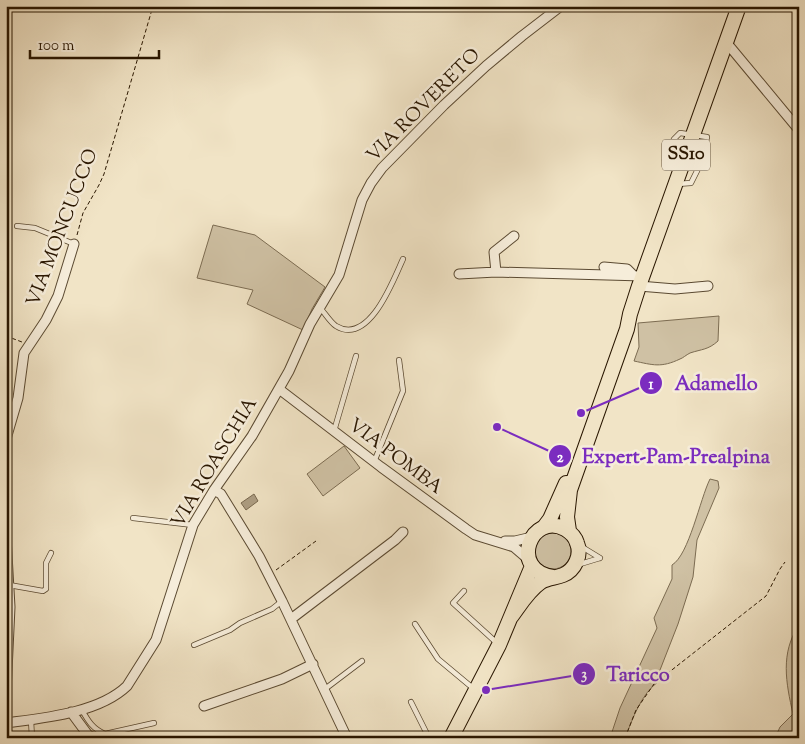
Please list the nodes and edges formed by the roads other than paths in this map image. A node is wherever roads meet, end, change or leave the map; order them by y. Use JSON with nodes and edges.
{"nodes":[{"id":1,"x":561,"y":6,"type":"edge"},
{"id":2,"x":739,"y":6,"type":"edge"},
{"id":3,"x":726,"y":42,"type":"junction"},
{"id":4,"x":799,"y":130,"type":"edge"},
{"id":5,"x":693,"y":134,"type":"junction"},
{"id":6,"x":704,"y":151,"type":"dead end"},
{"id":7,"x":703,"y":159,"type":"dead end"},
{"id":8,"x":664,"y":160,"type":"dead end"},
{"id":9,"x":676,"y":184,"type":"junction"},
{"id":10,"x":17,"y":226,"type":"dead end"},
{"id":11,"x":514,"y":236,"type":"dead end"},
{"id":12,"x":74,"y":244,"type":"joint"},
{"id":13,"x":403,"y":259,"type":"dead end"},
{"id":14,"x":604,"y":267,"type":"dead end"},
{"id":15,"x":496,"y":272,"type":"junction"},
{"id":16,"x":460,"y":274,"type":"dead end"},
{"id":17,"x":638,"y":279,"type":"junction"},
{"id":18,"x":708,"y":286,"type":"dead end"},
{"id":19,"x":320,"y":308,"type":"junction"},
{"id":20,"x":631,"y":309,"type":"junction"},
{"id":21,"x":356,"y":356,"type":"dead end"},
{"id":22,"x":399,"y":360,"type":"dead end"},
{"id":23,"x":279,"y":389,"type":"junction"},
{"id":24,"x":334,"y":431,"type":"junction"},
{"id":25,"x":6,"y":439,"type":"edge"},
{"id":26,"x":374,"y":462,"type":"junction"},
{"id":27,"x":214,"y":490,"type":"junction"},
{"id":28,"x":134,"y":518,"type":"dead end"},
{"id":29,"x":193,"y":525,"type":"junction"},
{"id":30,"x":544,"y":527,"type":"junction"},
{"id":31,"x":569,"y":531,"type":"junction"},
{"id":32,"x":403,"y":532,"type":"dead end"},
{"id":33,"x":6,"y":537,"type":"edge"},
{"id":34,"x":532,"y":537,"type":"junction"},
{"id":35,"x":497,"y":541,"type":"junction"},
{"id":36,"x":578,"y":544,"type":"junction"},
{"id":37,"x":51,"y":553,"type":"dead end"},
{"id":38,"x":530,"y":562,"type":"junction"},
{"id":39,"x":574,"y":567,"type":"junction"},
{"id":40,"x":553,"y":577,"type":"junction"},
{"id":41,"x":9,"y":585,"type":"junction"},
{"id":42,"x":464,"y":591,"type":"dead end"},
{"id":43,"x":282,"y":601,"type":"junction"},
{"id":44,"x":511,"y":617,"type":"junction"},
{"id":45,"x":291,"y":619,"type":"junction"},
{"id":46,"x":415,"y":624,"type":"dead end"},
{"id":47,"x":194,"y":645,"type":"dead end"},
{"id":48,"x":499,"y":645,"type":"junction"},
{"id":49,"x":362,"y":661,"type":"dead end"},
{"id":50,"x":313,"y":664,"type":"junction"},
{"id":51,"x":325,"y":689,"type":"junction"},
{"id":52,"x":475,"y":690,"type":"junction"},
{"id":53,"x":6,"y":692,"type":"edge"},
{"id":54,"x":411,"y":702,"type":"dead end"},
{"id":55,"x":204,"y":706,"type":"dead end"},
{"id":56,"x":81,"y":709,"type":"junction"},
{"id":57,"x":71,"y":712,"type":"junction"},
{"id":58,"x":31,"y":720,"type":"junction"},
{"id":59,"x":6,"y":723,"type":"edge"},
{"id":60,"x":154,"y":723,"type":"dead end"},
{"id":61,"x":32,"y":738,"type":"edge"},
{"id":62,"x":94,"y":738,"type":"edge"},
{"id":63,"x":347,"y":738,"type":"edge"},
{"id":64,"x":429,"y":738,"type":"edge"},
{"id":65,"x":451,"y":738,"type":"edge"}],
"edges":[{"from":1,"to":19,"type":"street","name":"VIA ROVERETO"},
{"from":2,"to":3,"type":"main road","number":"SS10"},
{"from":3,"to":4,"type":"street"},
{"from":3,"to":5,"type":"main road","number":"SS10"},
{"from":5,"to":6,"type":"lane"},
{"from":5,"to":8,"type":"lane"},
{"from":5,"to":9,"type":"main road","number":"SS10"},
{"from":7,"to":9,"type":"lane"},
{"from":9,"to":17,"type":"main road","number":"SS10"},
{"from":10,"to":12,"type":"lane"},
{"from":11,"to":15,"type":"street"},
{"from":12,"to":25,"type":"street","name":"VIA MONCUCCO"},
{"from":13,"to":19,"type":"lane"},
{"from":14,"to":17,"type":"street"},
{"from":15,"to":16,"type":"street"},
{"from":15,"to":17,"type":"street"},
{"from":17,"to":18,"type":"street"},
{"from":17,"to":20,"type":"main road","number":"SS10"},
{"from":19,"to":23,"type":"street","name":"VIA ROASCHIA"},
{"from":20,"to":30,"type":"main road","number":"SS10"},
{"from":20,"to":31,"type":"main road","number":"SS10"},
{"from":21,"to":24,"type":"lane"},
{"from":22,"to":26,"type":"lane"},
{"from":23,"to":24,"type":"street","name":"VIA POMBA"},
{"from":23,"to":27,"type":"street","name":"VIA ROASCHIA"},
{"from":24,"to":26,"type":"street","name":"VIA POMBA"},
{"from":26,"to":35,"type":"street","name":"VIA POMBA"},
{"from":27,"to":29,"type":"street","name":"VIA ROASCHIA"},
{"from":27,"to":43,"type":"street"},
{"from":28,"to":29,"type":"lane"},
{"from":29,"to":56,"type":"street","name":"VIA ROASCHIA"},
{"from":30,"to":31,"type":"main road"},
{"from":30,"to":34,"type":"main road","number":"SS10"},
{"from":31,"to":36,"type":"main road"},
{"from":32,"to":45,"type":"street"},
{"from":33,"to":41,"type":"street"},
{"from":34,"to":35,"type":"street","name":"VIA POMBA"},
{"from":34,"to":38,"type":"main road"},
{"from":35,"to":38,"type":"street","name":"VIA POMBA"},
{"from":36,"to":39,"type":"main road"},
{"from":36,"to":39,"type":"lane"},
{"from":37,"to":41,"type":"lane"},
{"from":38,"to":40,"type":"main road"},
{"from":38,"to":44,"type":"main road"},
{"from":39,"to":40,"type":"main road"},
{"from":40,"to":44,"type":"main road"},
{"from":41,"to":53,"type":"street"},
{"from":42,"to":48,"type":"lane"},
{"from":43,"to":45,"type":"street"},
{"from":43,"to":47,"type":"lane"},
{"from":44,"to":48,"type":"main road"},
{"from":45,"to":50,"type":"street"},
{"from":46,"to":52,"type":"lane"},
{"from":48,"to":52,"type":"main road"},
{"from":49,"to":51,"type":"lane"},
{"from":50,"to":51,"type":"street"},
{"from":50,"to":55,"type":"street"},
{"from":51,"to":63,"type":"street"},
{"from":52,"to":65,"type":"main road"},
{"from":54,"to":64,"type":"lane"},
{"from":56,"to":57,"type":"street","name":"VIA ROASCHIA"},
{"from":56,"to":60,"type":"lane"},
{"from":57,"to":58,"type":"street","name":"VIA ROASCHIA"},
{"from":57,"to":62,"type":"street"},
{"from":58,"to":59,"type":"street","name":"VIA ROASCHIA"},
{"from":58,"to":61,"type":"lane"}]}
